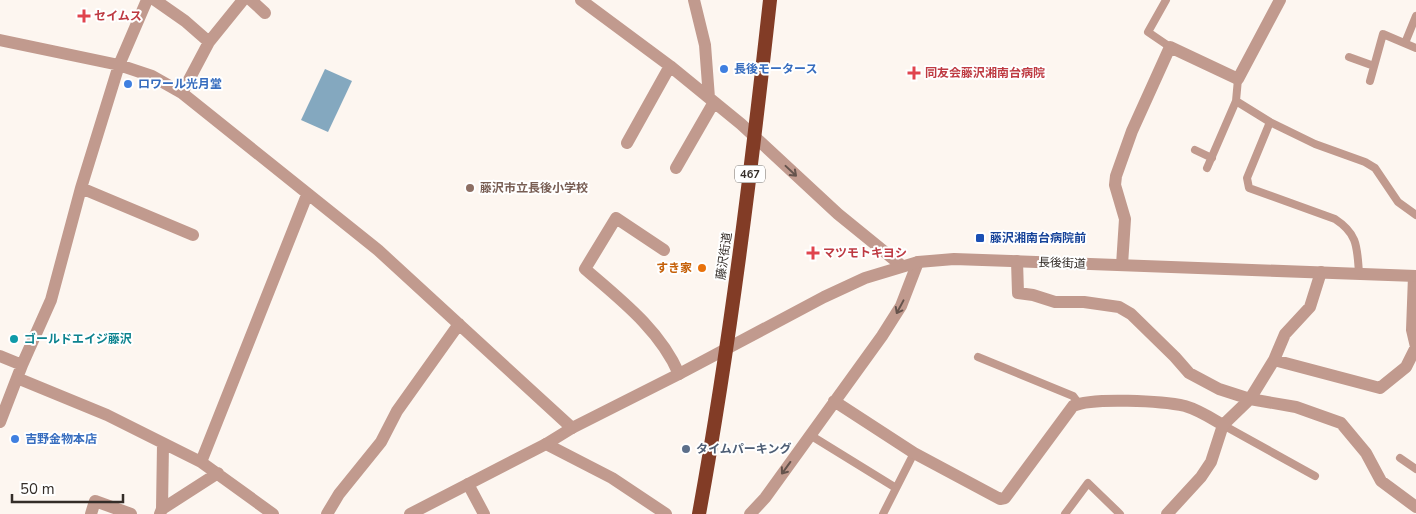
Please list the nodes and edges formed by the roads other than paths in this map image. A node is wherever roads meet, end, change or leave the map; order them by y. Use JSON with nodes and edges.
{"nodes":[{"id":1,"x":147,"y":0,"type":"edge"},
{"id":2,"x":155,"y":0,"type":"edge"},
{"id":3,"x":243,"y":0,"type":"edge"},
{"id":4,"x":251,"y":0,"type":"edge"},
{"id":5,"x":581,"y":0,"type":"edge"},
{"id":6,"x":694,"y":0,"type":"edge"},
{"id":7,"x":770,"y":0,"type":"edge"},
{"id":8,"x":1166,"y":0,"type":"edge"},
{"id":9,"x":1280,"y":0,"type":"edge"},
{"id":10,"x":265,"y":13,"type":"dead end"},
{"id":11,"x":1416,"y":16,"type":"edge"},
{"id":12,"x":0,"y":40,"type":"edge"},
{"id":13,"x":209,"y":42,"type":"junction"},
{"id":14,"x":1406,"y":43,"type":"junction"},
{"id":15,"x":1170,"y":47,"type":"junction"},
{"id":16,"x":1416,"y":48,"type":"edge"},
{"id":17,"x":1349,"y":57,"type":"dead end"},
{"id":18,"x":119,"y":65,"type":"junction"},
{"id":19,"x":670,"y":66,"type":"junction"},
{"id":20,"x":1374,"y":66,"type":"junction"},
{"id":21,"x":1238,"y":79,"type":"junction"},
{"id":22,"x":1370,"y":81,"type":"dead end"},
{"id":23,"x":182,"y":93,"type":"junction"},
{"id":24,"x":711,"y":100,"type":"junction"},
{"id":25,"x":1236,"y":101,"type":"junction"},
{"id":26,"x":1270,"y":122,"type":"junction"},
{"id":27,"x":755,"y":138,"type":"junction"},
{"id":28,"x":627,"y":143,"type":"dead end"},
{"id":29,"x":1195,"y":150,"type":"dead end"},
{"id":30,"x":1212,"y":158,"type":"junction"},
{"id":31,"x":676,"y":168,"type":"dead end"},
{"id":32,"x":1207,"y":168,"type":"dead end"},
{"id":33,"x":81,"y":188,"type":"junction"},
{"id":34,"x":307,"y":195,"type":"junction"},
{"id":35,"x":1416,"y":215,"type":"edge"},
{"id":36,"x":193,"y":235,"type":"dead end"},
{"id":37,"x":664,"y":250,"type":"dead end"},
{"id":38,"x":1017,"y":261,"type":"junction"},
{"id":39,"x":918,"y":262,"type":"junction"},
{"id":40,"x":1122,"y":265,"type":"junction"},
{"id":41,"x":902,"y":266,"type":"junction"},
{"id":42,"x":1321,"y":272,"type":"junction"},
{"id":43,"x":1359,"y":273,"type":"junction"},
{"id":44,"x":1415,"y":276,"type":"edge"},
{"id":45,"x":459,"y":324,"type":"junction"},
{"id":46,"x":1416,"y":347,"type":"edge"},
{"id":47,"x":727,"y":348,"type":"junction"},
{"id":48,"x":0,"y":356,"type":"edge"},
{"id":49,"x":978,"y":357,"type":"dead end"},
{"id":50,"x":1274,"y":360,"type":"junction"},
{"id":51,"x":22,"y":365,"type":"junction"},
{"id":52,"x":679,"y":374,"type":"junction"},
{"id":53,"x":17,"y":378,"type":"junction"},
{"id":54,"x":1250,"y":399,"type":"junction"},
{"id":55,"x":834,"y":401,"type":"junction"},
{"id":56,"x":1078,"y":404,"type":"junction"},
{"id":57,"x":0,"y":422,"type":"edge"},
{"id":58,"x":1223,"y":425,"type":"junction"},
{"id":59,"x":572,"y":428,"type":"junction"},
{"id":60,"x":810,"y":435,"type":"junction"},
{"id":61,"x":163,"y":444,"type":"junction"},
{"id":62,"x":546,"y":444,"type":"junction"},
{"id":63,"x":914,"y":453,"type":"junction"},
{"id":64,"x":1400,"y":458,"type":"dead end"},
{"id":65,"x":201,"y":462,"type":"junction"},
{"id":66,"x":1416,"y":469,"type":"edge"},
{"id":67,"x":218,"y":473,"type":"junction"},
{"id":68,"x":1315,"y":476,"type":"dead end"},
{"id":69,"x":468,"y":484,"type":"junction"},
{"id":70,"x":896,"y":488,"type":"junction"},
{"id":71,"x":1412,"y":509,"type":"edge"},
{"id":72,"x":161,"y":511,"type":"edge"},
{"id":73,"x":91,"y":514,"type":"edge"},
{"id":74,"x":131,"y":514,"type":"edge"},
{"id":75,"x":273,"y":514,"type":"edge"},
{"id":76,"x":328,"y":514,"type":"edge"},
{"id":77,"x":410,"y":514,"type":"edge"},
{"id":78,"x":484,"y":514,"type":"edge"},
{"id":79,"x":666,"y":514,"type":"edge"},
{"id":80,"x":699,"y":514,"type":"edge"},
{"id":81,"x":750,"y":514,"type":"edge"},
{"id":82,"x":883,"y":514,"type":"edge"},
{"id":83,"x":1065,"y":514,"type":"edge"},
{"id":84,"x":1120,"y":514,"type":"edge"},
{"id":85,"x":1167,"y":514,"type":"edge"}],
"edges":[{"from":1,"to":18,"type":"street"},
{"from":2,"to":13,"type":"street"},
{"from":3,"to":13,"type":"street"},
{"from":4,"to":10,"type":"street"},
{"from":5,"to":19,"type":"street"},
{"from":6,"to":24,"type":"street"},
{"from":7,"to":27,"type":"highway","name":"藤沢街道","number":"467"},
{"from":8,"to":15,"type":"lane"},
{"from":9,"to":21,"type":"street"},
{"from":11,"to":14,"type":"lane"},
{"from":12,"to":18,"type":"street"},
{"from":13,"to":23,"type":"street"},
{"from":14,"to":16,"type":"lane"},
{"from":14,"to":20,"type":"lane"},
{"from":15,"to":21,"type":"street"},
{"from":15,"to":40,"type":"street"},
{"from":17,"to":20,"type":"lane"},
{"from":18,"to":23,"type":"street"},
{"from":18,"to":33,"type":"street"},
{"from":19,"to":24,"type":"street"},
{"from":19,"to":28,"type":"street"},
{"from":20,"to":22,"type":"lane"},
{"from":21,"to":25,"type":"lane"},
{"from":23,"to":34,"type":"street"},
{"from":24,"to":27,"type":"street"},
{"from":24,"to":31,"type":"street"},
{"from":25,"to":26,"type":"lane"},
{"from":25,"to":30,"type":"lane"},
{"from":26,"to":35,"type":"lane"},
{"from":26,"to":43,"type":"lane"},
{"from":27,"to":41,"type":"street","one_way":true},
{"from":27,"to":47,"type":"highway","name":"藤沢街道","number":"467"},
{"from":29,"to":30,"type":"lane"},
{"from":30,"to":32,"type":"lane"},
{"from":33,"to":36,"type":"street"},
{"from":33,"to":51,"type":"street"},
{"from":34,"to":45,"type":"street"},
{"from":34,"to":65,"type":"street"},
{"from":37,"to":52,"type":"street"},
{"from":38,"to":39,"type":"street","name":"長後街道"},
{"from":38,"to":40,"type":"street","name":"長後街道"},
{"from":38,"to":54,"type":"street"},
{"from":39,"to":41,"type":"street","name":"長後街道"},
{"from":39,"to":55,"type":"street","one_way":true},
{"from":40,"to":42,"type":"street","name":"長後街道"},
{"from":41,"to":47,"type":"street","name":"長後街道"},
{"from":42,"to":43,"type":"street","name":"長後街道"},
{"from":42,"to":50,"type":"street"},
{"from":43,"to":44,"type":"street","name":"長後街道"},
{"from":44,"to":46,"type":"street"},
{"from":45,"to":59,"type":"street"},
{"from":45,"to":76,"type":"street"},
{"from":46,"to":50,"type":"street"},
{"from":47,"to":52,"type":"street","name":"長後街道"},
{"from":47,"to":80,"type":"highway","name":"藤沢街道","number":"467"},
{"from":48,"to":51,"type":"street"},
{"from":49,"to":56,"type":"lane"},
{"from":50,"to":54,"type":"street"},
{"from":51,"to":53,"type":"street"},
{"from":52,"to":59,"type":"street","name":"長後街道"},
{"from":53,"to":57,"type":"street"},
{"from":53,"to":61,"type":"street"},
{"from":54,"to":58,"type":"street"},
{"from":54,"to":71,"type":"street"},
{"from":55,"to":60,"type":"street"},
{"from":55,"to":63,"type":"street"},
{"from":56,"to":58,"type":"street"},
{"from":56,"to":63,"type":"street"},
{"from":58,"to":68,"type":"lane"},
{"from":58,"to":85,"type":"street"},
{"from":59,"to":62,"type":"street","name":"長後街道"},
{"from":60,"to":70,"type":"lane"},
{"from":60,"to":81,"type":"street","one_way":true},
{"from":61,"to":65,"type":"street"},
{"from":61,"to":72,"type":"street"},
{"from":62,"to":69,"type":"street","name":"長後街道"},
{"from":62,"to":79,"type":"street"},
{"from":63,"to":70,"type":"lane"},
{"from":64,"to":66,"type":"lane"},
{"from":65,"to":67,"type":"street"},
{"from":67,"to":72,"type":"street"},
{"from":67,"to":75,"type":"street"},
{"from":69,"to":77,"type":"street","name":"長後街道"},
{"from":69,"to":78,"type":"street"},
{"from":70,"to":82,"type":"lane"},
{"from":73,"to":74,"type":"street"},
{"from":83,"to":84,"type":"lane"}]}
